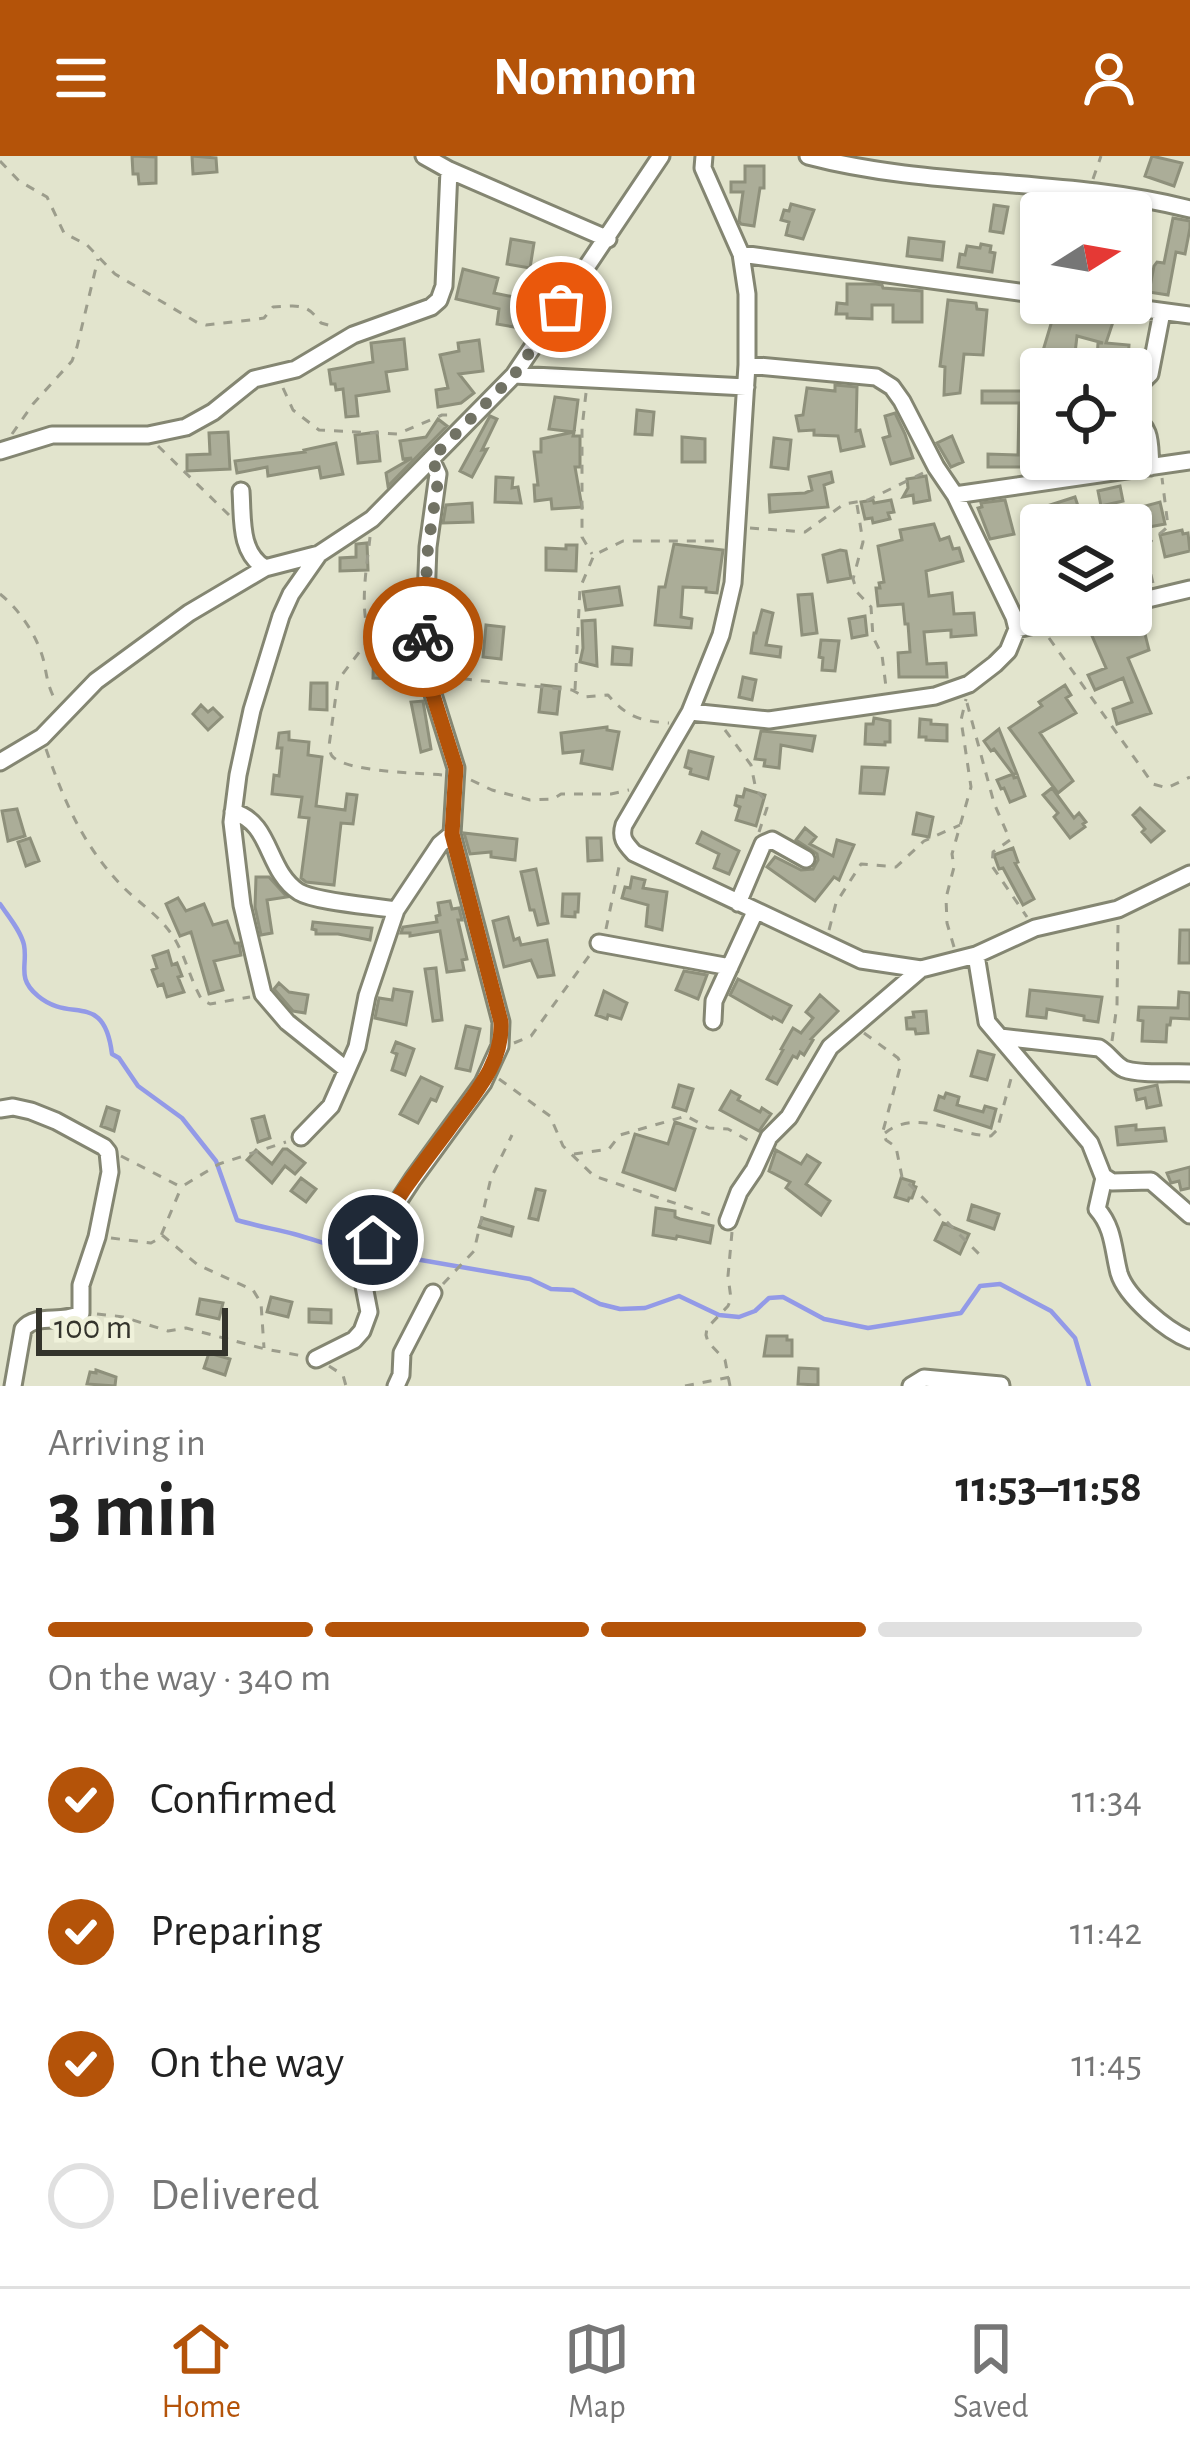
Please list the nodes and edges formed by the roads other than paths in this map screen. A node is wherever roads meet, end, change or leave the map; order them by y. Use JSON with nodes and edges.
{"nodes":[{"id":1,"x":424,"y":156,"type":"edge"},
{"id":2,"x":662,"y":156,"type":"edge"},
{"id":3,"x":704,"y":156,"type":"edge"},
{"id":4,"x":808,"y":156,"type":"edge"},
{"id":5,"x":449,"y":170,"type":"junction"},
{"id":6,"x":1190,"y":209,"type":"edge"},
{"id":7,"x":608,"y":239,"type":"junction"},
{"id":8,"x":741,"y":254,"type":"junction"},
{"id":9,"x":1020,"y":292,"type":"edge"},
{"id":10,"x":1152,"y":310,"type":"edge"},
{"id":11,"x":1162,"y":311,"type":"junction"},
{"id":12,"x":1190,"y":315,"type":"edge"},
{"id":13,"x":747,"y":364,"type":"junction"},
{"id":14,"x":1152,"y":364,"type":"edge"},
{"id":15,"x":514,"y":375,"type":"junction"},
{"id":16,"x":746,"y":387,"type":"junction"},
{"id":17,"x":1152,"y":450,"type":"edge"},
{"id":18,"x":1,"y":451,"type":"edge"},
{"id":19,"x":431,"y":459,"type":"junction"},
{"id":20,"x":1190,"y":461,"type":"edge"},
{"id":21,"x":1156,"y":466,"type":"junction"},
{"id":22,"x":241,"y":491,"type":"dead end"},
{"id":23,"x":955,"y":494,"type":"junction"},
{"id":24,"x":319,"y":554,"type":"junction"},
{"id":25,"x":265,"y":568,"type":"junction"},
{"id":26,"x":1190,"y":589,"type":"edge"},
{"id":27,"x":1152,"y":598,"type":"edge"},
{"id":28,"x":1020,"y":628,"type":"edge"},
{"id":29,"x":1017,"y":629,"type":"junction"},
{"id":30,"x":686,"y":718,"type":"junction"},
{"id":31,"x":0,"y":762,"type":"edge"},
{"id":32,"x":233,"y":812,"type":"junction"},
{"id":33,"x":452,"y":834,"type":"junction"},
{"id":34,"x":806,"y":859,"type":"dead end"},
{"id":35,"x":1190,"y":874,"type":"edge"},
{"id":36,"x":738,"y":903,"type":"junction"},
{"id":37,"x":396,"y":910,"type":"junction"},
{"id":38,"x":755,"y":912,"type":"junction"},
{"id":39,"x":599,"y":943,"type":"road end"},
{"id":40,"x":976,"y":955,"type":"junction"},
{"id":41,"x":730,"y":967,"type":"junction"},
{"id":42,"x":921,"y":969,"type":"junction"},
{"id":43,"x":713,"y":1021,"type":"dead end"},
{"id":44,"x":1000,"y":1037,"type":"junction"},
{"id":45,"x":346,"y":1070,"type":"junction"},
{"id":46,"x":1190,"y":1073,"type":"edge"},
{"id":47,"x":0,"y":1109,"type":"edge"},
{"id":48,"x":301,"y":1137,"type":"road end"},
{"id":49,"x":1104,"y":1178,"type":"junction"},
{"id":50,"x":1190,"y":1215,"type":"edge"},
{"id":51,"x":728,"y":1221,"type":"road end"},
{"id":52,"x":433,"y":1293,"type":"road end"},
{"id":53,"x":1190,"y":1340,"type":"edge"},
{"id":54,"x":316,"y":1359,"type":"road end"},
{"id":55,"x":1000,"y":1385,"type":"edge"},
{"id":56,"x":13,"y":1386,"type":"edge"},
{"id":57,"x":396,"y":1386,"type":"edge"},
{"id":58,"x":911,"y":1386,"type":"edge"}],
"edges":[{"from":1,"to":5,"type":"street"},
{"from":2,"to":7,"type":"street"},
{"from":3,"to":8,"type":"street"},
{"from":4,"to":6,"type":"street"},
{"from":5,"to":7,"type":"street"},
{"from":5,"to":18,"type":"street"},
{"from":7,"to":15,"type":"street"},
{"from":8,"to":9,"type":"street"},
{"from":8,"to":13,"type":"street"},
{"from":10,"to":11,"type":"street"},
{"from":11,"to":12,"type":"street"},
{"from":11,"to":14,"type":"street"},
{"from":13,"to":16,"type":"street"},
{"from":13,"to":23,"type":"street"},
{"from":15,"to":16,"type":"street"},
{"from":15,"to":19,"type":"street"},
{"from":16,"to":30,"type":"street"},
{"from":17,"to":21,"type":"street"},
{"from":19,"to":24,"type":"street"},
{"from":19,"to":33,"type":"street"},
{"from":20,"to":21,"type":"street"},
{"from":21,"to":23,"type":"street"},
{"from":22,"to":25,"type":"street"},
{"from":23,"to":29,"type":"street"},
{"from":24,"to":25,"type":"street"},
{"from":24,"to":32,"type":"street"},
{"from":25,"to":31,"type":"street"},
{"from":26,"to":27,"type":"street"},
{"from":28,"to":29,"type":"street"},
{"from":29,"to":30,"type":"street"},
{"from":30,"to":36,"type":"street"},
{"from":32,"to":37,"type":"street"},
{"from":32,"to":45,"type":"street"},
{"from":33,"to":37,"type":"street"},
{"from":33,"to":54,"type":"street"},
{"from":34,"to":36,"type":"street"},
{"from":35,"to":40,"type":"street"},
{"from":36,"to":38,"type":"street"},
{"from":37,"to":45,"type":"street"},
{"from":38,"to":41,"type":"street"},
{"from":38,"to":42,"type":"street"},
{"from":39,"to":41,"type":"street"},
{"from":40,"to":42,"type":"street"},
{"from":40,"to":44,"type":"street"},
{"from":41,"to":43,"type":"street"},
{"from":42,"to":51,"type":"street"},
{"from":44,"to":46,"type":"street"},
{"from":44,"to":49,"type":"street"},
{"from":45,"to":48,"type":"street"},
{"from":47,"to":56,"type":"street"},
{"from":49,"to":50,"type":"street"},
{"from":49,"to":53,"type":"street"},
{"from":52,"to":57,"type":"street"},
{"from":55,"to":58,"type":"street"}]}
